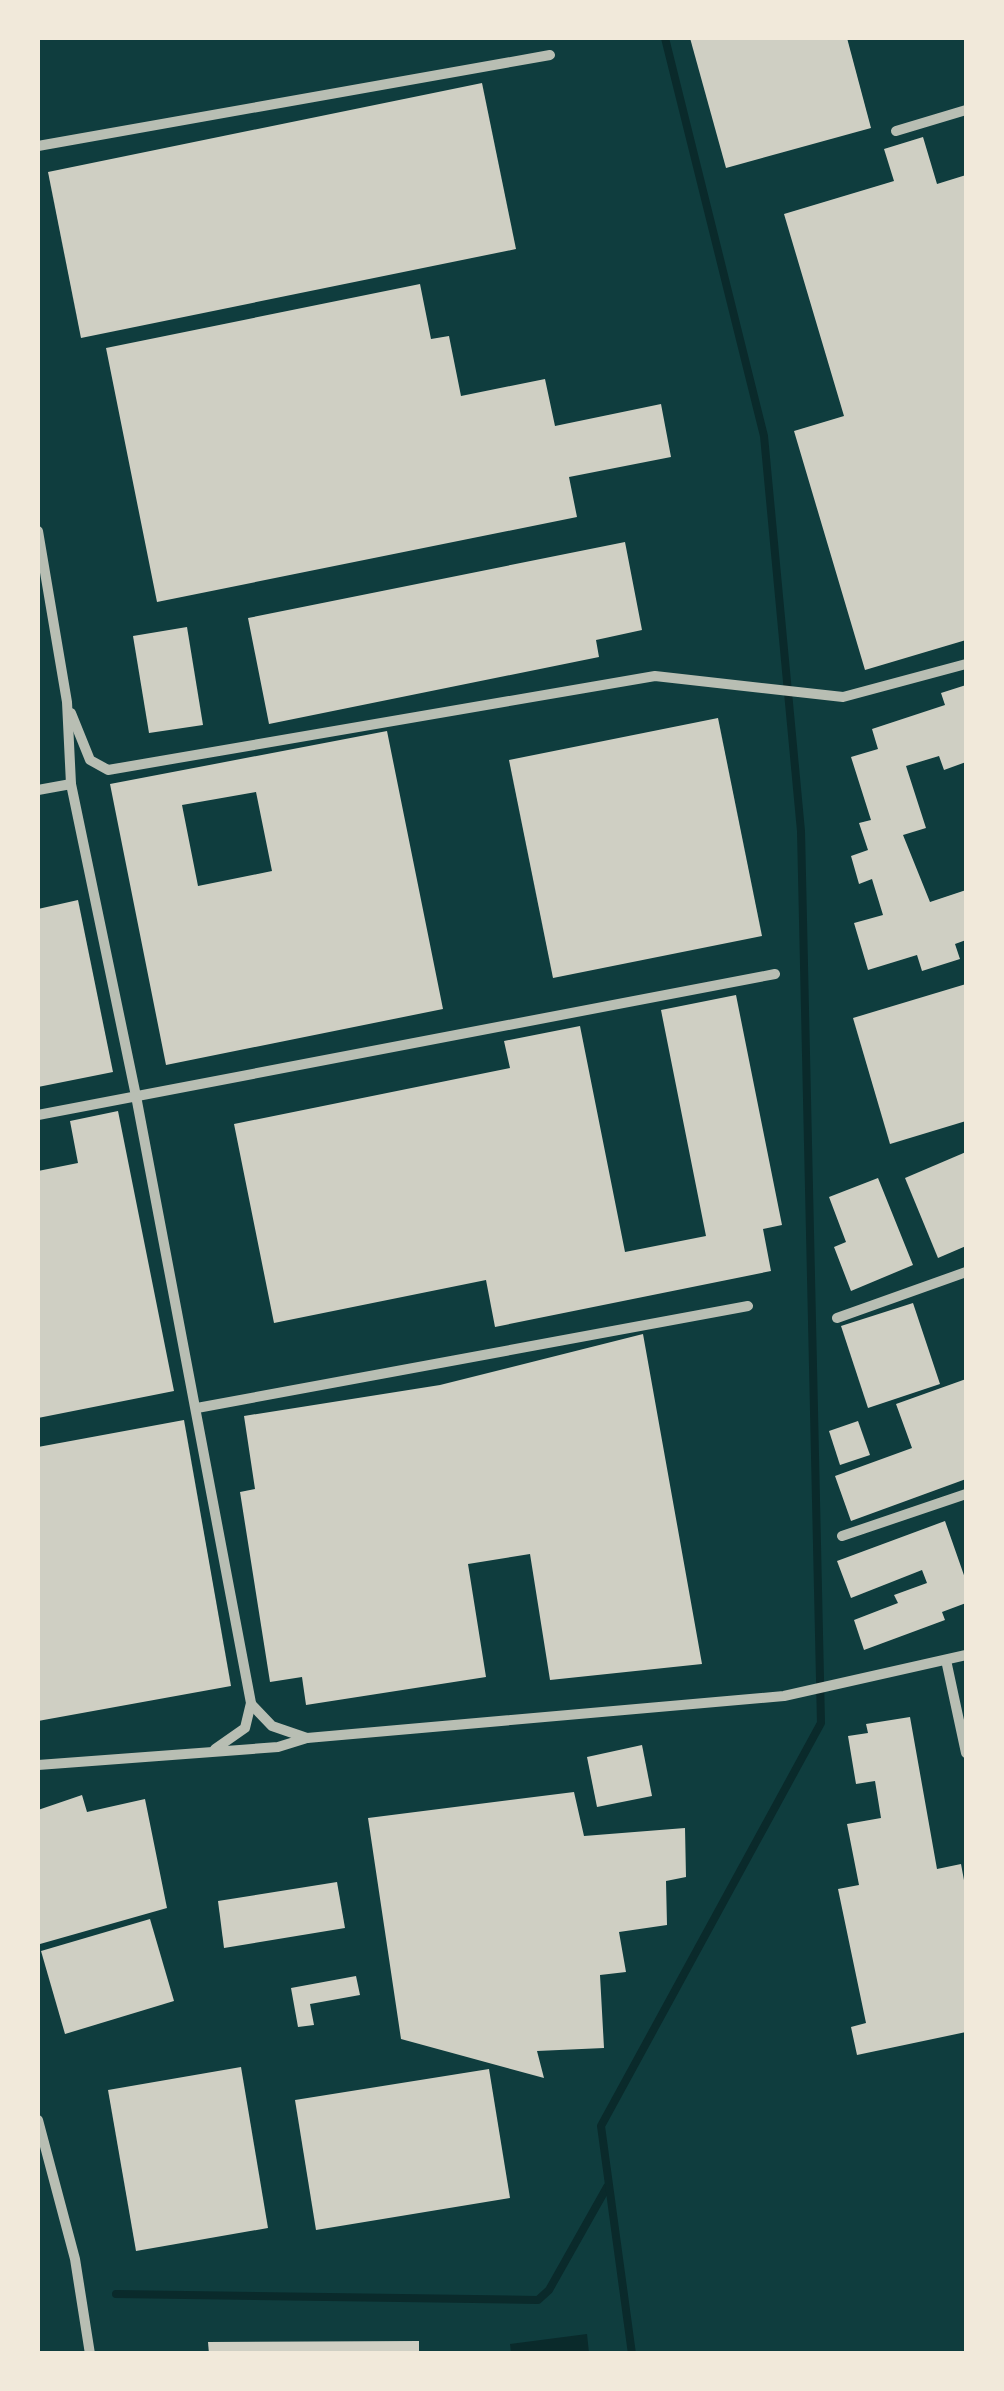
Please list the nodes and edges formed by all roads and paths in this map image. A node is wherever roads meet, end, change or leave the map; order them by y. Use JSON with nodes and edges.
{"nodes":[{"id":1,"x":550,"y":55,"type":"dead end"},
{"id":2,"x":966,"y":110,"type":"edge"},
{"id":3,"x":896,"y":131,"type":"dead end"},
{"id":4,"x":38,"y":146,"type":"edge"},
{"id":5,"x":38,"y":530,"type":"edge"},
{"id":6,"x":966,"y":664,"type":"edge"},
{"id":7,"x":67,"y":702,"type":"junction"},
{"id":8,"x":71,"y":784,"type":"junction"},
{"id":9,"x":38,"y":790,"type":"edge"},
{"id":10,"x":776,"y":974,"type":"dead end"},
{"id":11,"x":136,"y":1096,"type":"junction"},
{"id":12,"x":38,"y":1115,"type":"edge"},
{"id":13,"x":966,"y":1272,"type":"edge"},
{"id":14,"x":748,"y":1306,"type":"dead end"},
{"id":15,"x":838,"y":1318,"type":"dead end"},
{"id":16,"x":197,"y":1408,"type":"junction"},
{"id":17,"x":966,"y":1494,"type":"edge"},
{"id":18,"x":842,"y":1536,"type":"dead end"},
{"id":19,"x":966,"y":1655,"type":"edge"},
{"id":20,"x":946,"y":1660,"type":"junction"},
{"id":21,"x":250,"y":1703,"type":"junction"},
{"id":22,"x":308,"y":1738,"type":"junction"},
{"id":23,"x":215,"y":1749,"type":"junction"},
{"id":24,"x":966,"y":1753,"type":"edge"},
{"id":25,"x":38,"y":1765,"type":"edge"},
{"id":26,"x":38,"y":2120,"type":"edge"},
{"id":27,"x":90,"y":2354,"type":"edge"}],
"edges":[{"from":1,"to":4,"type":"street"},
{"from":2,"to":3,"type":"street"},
{"from":5,"to":7,"type":"street"},
{"from":6,"to":7,"type":"street"},
{"from":7,"to":8,"type":"street"},
{"from":8,"to":9,"type":"street"},
{"from":8,"to":11,"type":"street"},
{"from":10,"to":11,"type":"street"},
{"from":11,"to":12,"type":"street"},
{"from":11,"to":16,"type":"street"},
{"from":13,"to":15,"type":"street"},
{"from":14,"to":16,"type":"street"},
{"from":16,"to":21,"type":"street"},
{"from":17,"to":18,"type":"street"},
{"from":19,"to":20,"type":"street"},
{"from":20,"to":22,"type":"street"},
{"from":20,"to":24,"type":"street"},
{"from":21,"to":22,"type":"street"},
{"from":21,"to":23,"type":"street"},
{"from":22,"to":23,"type":"street"},
{"from":23,"to":25,"type":"street"},
{"from":26,"to":27,"type":"street"}]}
